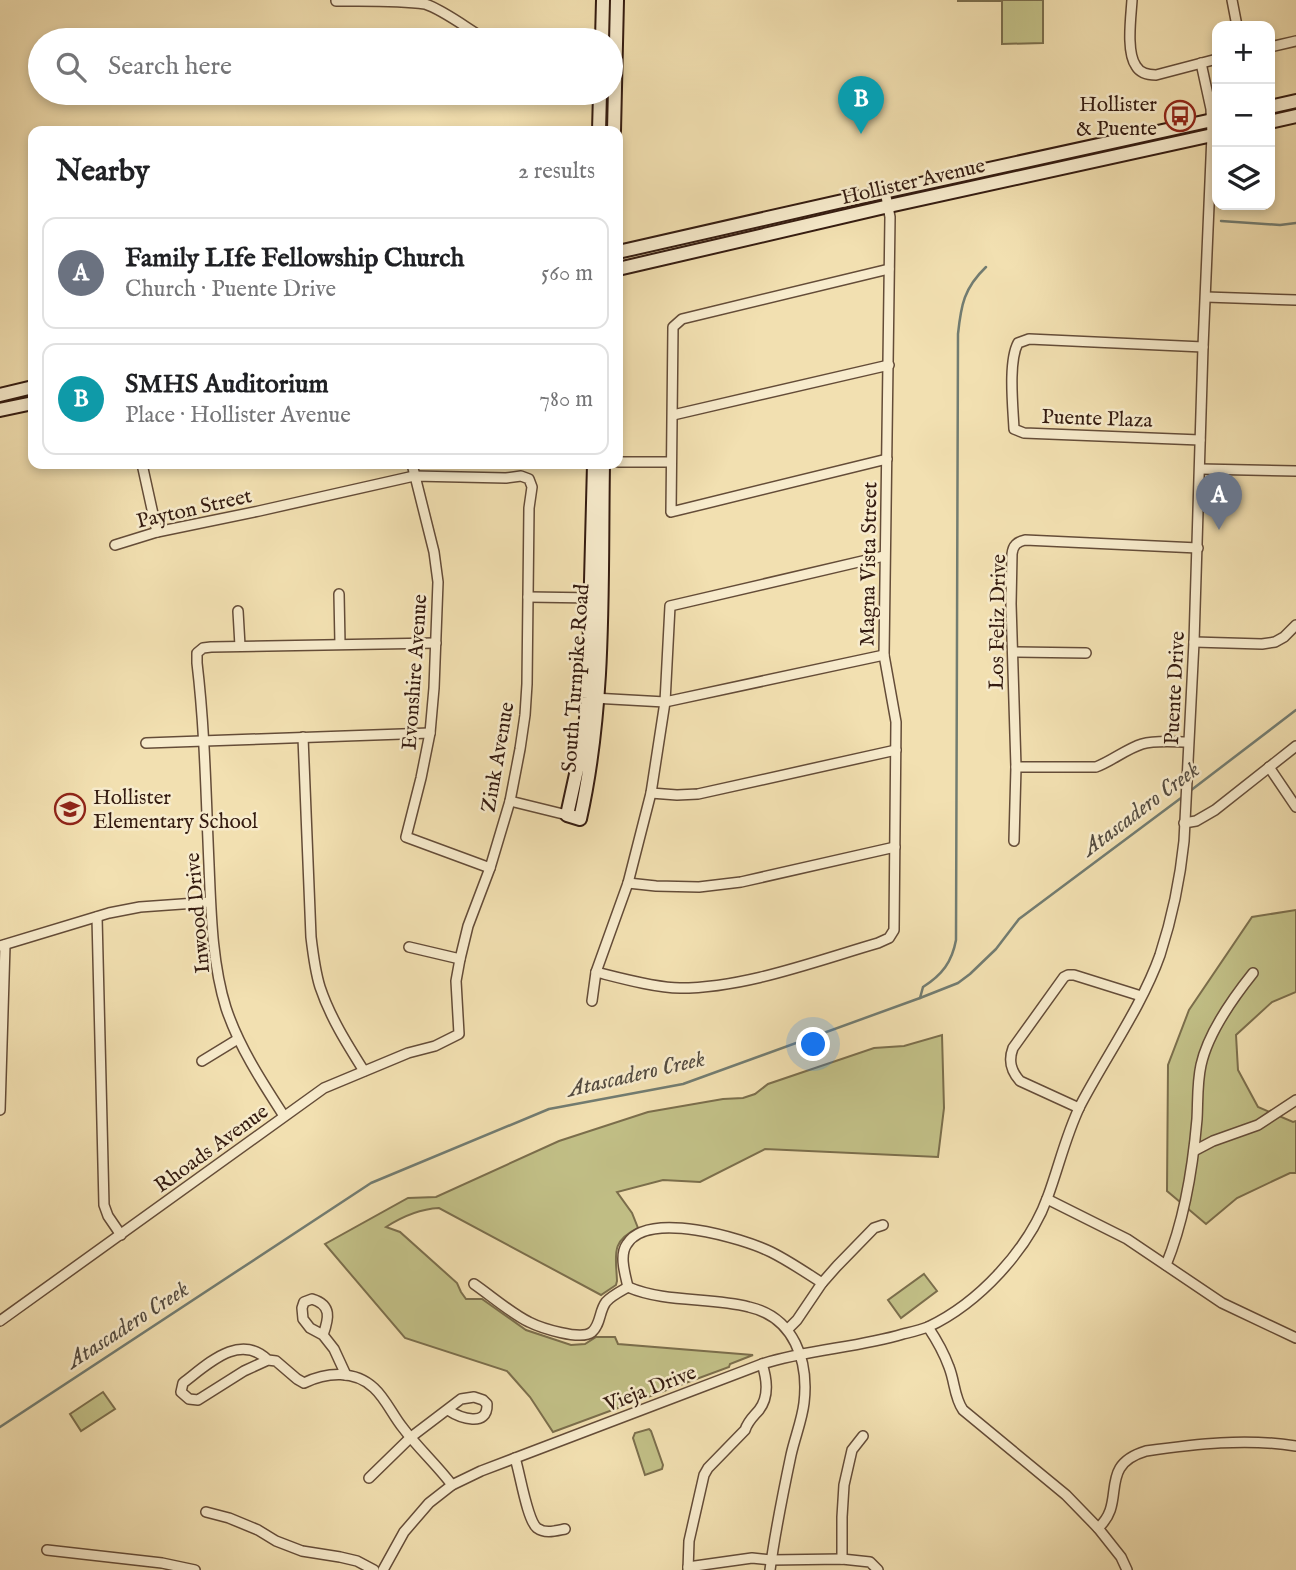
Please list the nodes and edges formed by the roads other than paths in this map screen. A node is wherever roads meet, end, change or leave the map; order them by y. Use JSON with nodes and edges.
{"nodes":[{"id":1,"x":603,"y":0,"type":"edge"},
{"id":2,"x":618,"y":0,"type":"edge"},
{"id":3,"x":1132,"y":0,"type":"edge"},
{"id":4,"x":1232,"y":0,"type":"edge"},
{"id":5,"x":336,"y":1,"type":"edge"},
{"id":6,"x":437,"y":4,"type":"edge"},
{"id":7,"x":1236,"y":21,"type":"edge"},
{"id":8,"x":470,"y":28,"type":"edge"},
{"id":9,"x":602,"y":28,"type":"edge"},
{"id":10,"x":616,"y":28,"type":"edge"},
{"id":11,"x":1296,"y":41,"type":"edge"},
{"id":12,"x":1275,"y":46,"type":"edge"},
{"id":13,"x":1212,"y":61,"type":"edge"},
{"id":14,"x":1201,"y":63,"type":"junction"},
{"id":15,"x":1296,"y":101,"type":"edge"},
{"id":16,"x":600,"y":105,"type":"edge"},
{"id":17,"x":614,"y":105,"type":"edge"},
{"id":18,"x":1275,"y":106,"type":"edge"},
{"id":19,"x":1212,"y":111,"type":"edge"},
{"id":20,"x":1296,"y":116,"type":"edge"},
{"id":21,"x":1212,"y":120,"type":"edge"},
{"id":22,"x":1275,"y":121,"type":"edge"},
{"id":23,"x":599,"y":126,"type":"edge"},
{"id":24,"x":614,"y":126,"type":"edge"},
{"id":25,"x":1212,"y":136,"type":"edge"},
{"id":26,"x":1214,"y":147,"type":"edge"},
{"id":27,"x":885,"y":191,"type":"junction"},
{"id":28,"x":889,"y":206,"type":"junction"},
{"id":29,"x":623,"y":251,"type":"edge"},
{"id":30,"x":623,"y":268,"type":"edge"},
{"id":31,"x":889,"y":269,"type":"junction"},
{"id":32,"x":1206,"y":297,"type":"junction"},
{"id":33,"x":1296,"y":300,"type":"edge"},
{"id":34,"x":1203,"y":347,"type":"junction"},
{"id":35,"x":889,"y":365,"type":"junction"},
{"id":36,"x":28,"y":388,"type":"edge"},
{"id":37,"x":0,"y":395,"type":"edge"},
{"id":38,"x":28,"y":404,"type":"edge"},
{"id":39,"x":0,"y":410,"type":"edge"},
{"id":40,"x":673,"y":415,"type":"junction"},
{"id":41,"x":1200,"y":440,"type":"junction"},
{"id":42,"x":887,"y":459,"type":"junction"},
{"id":43,"x":623,"y":462,"type":"edge"},
{"id":44,"x":671,"y":462,"type":"junction"},
{"id":45,"x":143,"y":469,"type":"edge"},
{"id":46,"x":413,"y":469,"type":"edge"},
{"id":47,"x":594,"y":469,"type":"edge"},
{"id":48,"x":603,"y":469,"type":"edge"},
{"id":49,"x":1200,"y":469,"type":"junction"},
{"id":50,"x":1296,"y":471,"type":"edge"},
{"id":51,"x":414,"y":475,"type":"junction"},
{"id":52,"x":529,"y":479,"type":"joint"},
{"id":53,"x":157,"y":532,"type":"junction"},
{"id":54,"x":115,"y":545,"type":"dead end"},
{"id":55,"x":1198,"y":548,"type":"junction"},
{"id":56,"x":884,"y":556,"type":"junction"},
{"id":57,"x":339,"y":594,"type":"dead end"},
{"id":58,"x":528,"y":597,"type":"junction"},
{"id":59,"x":596,"y":598,"type":"junction"},
{"id":60,"x":238,"y":611,"type":"dead end"},
{"id":61,"x":1296,"y":625,"type":"edge"},
{"id":62,"x":1194,"y":642,"type":"junction"},
{"id":63,"x":436,"y":643,"type":"junction"},
{"id":64,"x":340,"y":644,"type":"junction"},
{"id":65,"x":240,"y":646,"type":"junction"},
{"id":66,"x":187,"y":647,"type":"dead end"},
{"id":67,"x":198,"y":652,"type":"junction"},
{"id":68,"x":1013,"y":652,"type":"junction"},
{"id":69,"x":1086,"y":653,"type":"dead end"},
{"id":70,"x":884,"y":655,"type":"junction"},
{"id":71,"x":593,"y":698,"type":"junction"},
{"id":72,"x":665,"y":702,"type":"junction"},
{"id":73,"x":430,"y":733,"type":"junction"},
{"id":74,"x":303,"y":737,"type":"junction"},
{"id":75,"x":204,"y":740,"type":"junction"},
{"id":76,"x":1188,"y":742,"type":"junction"},
{"id":77,"x":146,"y":743,"type":"dead end"},
{"id":78,"x":1296,"y":746,"type":"edge"},
{"id":79,"x":895,"y":750,"type":"junction"},
{"id":80,"x":1016,"y":766,"type":"junction"},
{"id":81,"x":1269,"y":767,"type":"junction"},
{"id":82,"x":651,"y":793,"type":"junction"},
{"id":83,"x":510,"y":801,"type":"junction"},
{"id":84,"x":1296,"y":807,"type":"edge"},
{"id":85,"x":566,"y":815,"type":"joint"},
{"id":86,"x":1184,"y":823,"type":"junction"},
{"id":87,"x":1014,"y":841,"type":"dead end"},
{"id":88,"x":895,"y":848,"type":"junction"},
{"id":89,"x":490,"y":868,"type":"junction"},
{"id":90,"x":628,"y":883,"type":"junction"},
{"id":91,"x":210,"y":902,"type":"junction"},
{"id":92,"x":97,"y":917,"type":"junction"},
{"id":93,"x":3,"y":945,"type":"edge"},
{"id":94,"x":409,"y":947,"type":"dead end"},
{"id":95,"x":460,"y":959,"type":"junction"},
{"id":96,"x":596,"y":972,"type":"junction"},
{"id":97,"x":1253,"y":973,"type":"dead end"},
{"id":98,"x":1141,"y":996,"type":"junction"},
{"id":99,"x":593,"y":1001,"type":"dead end"},
{"id":100,"x":459,"y":1034,"type":"joint"},
{"id":101,"x":238,"y":1039,"type":"junction"},
{"id":102,"x":202,"y":1061,"type":"dead end"},
{"id":103,"x":364,"y":1071,"type":"junction"},
{"id":104,"x":1296,"y":1100,"type":"edge"},
{"id":105,"x":1079,"y":1108,"type":"junction"},
{"id":106,"x":0,"y":1110,"type":"edge"},
{"id":107,"x":284,"y":1116,"type":"junction"},
{"id":108,"x":1194,"y":1151,"type":"junction"},
{"id":109,"x":1047,"y":1199,"type":"junction"},
{"id":110,"x":883,"y":1226,"type":"dead end"},
{"id":111,"x":121,"y":1236,"type":"junction"},
{"id":112,"x":1166,"y":1265,"type":"junction"},
{"id":113,"x":822,"y":1283,"type":"junction"},
{"id":114,"x":474,"y":1284,"type":"dead end"},
{"id":115,"x":628,"y":1287,"type":"junction"},
{"id":116,"x":968,"y":1302,"type":"joint"},
{"id":117,"x":0,"y":1321,"type":"edge"},
{"id":118,"x":928,"y":1327,"type":"junction"},
{"id":119,"x":788,"y":1329,"type":"junction"},
{"id":120,"x":323,"y":1335,"type":"dead end"},
{"id":121,"x":1296,"y":1338,"type":"edge"},
{"id":122,"x":800,"y":1354,"type":"junction"},
{"id":123,"x":268,"y":1360,"type":"junction"},
{"id":124,"x":762,"y":1364,"type":"junction"},
{"id":125,"x":346,"y":1375,"type":"junction"},
{"id":126,"x":448,"y":1410,"type":"dead end"},
{"id":127,"x":863,"y":1436,"type":"dead end"},
{"id":128,"x":411,"y":1437,"type":"junction"},
{"id":129,"x":1296,"y":1446,"type":"edge"},
{"id":130,"x":514,"y":1458,"type":"junction"},
{"id":131,"x":369,"y":1478,"type":"dead end"},
{"id":132,"x":452,"y":1485,"type":"junction"},
{"id":133,"x":206,"y":1512,"type":"dead end"},
{"id":134,"x":1098,"y":1528,"type":"junction"},
{"id":135,"x":565,"y":1529,"type":"dead end"},
{"id":136,"x":47,"y":1550,"type":"dead end"},
{"id":137,"x":842,"y":1559,"type":"junction"},
{"id":138,"x":771,"y":1565,"type":"edge"},
{"id":139,"x":688,"y":1568,"type":"edge"},
{"id":140,"x":195,"y":1570,"type":"edge"},
{"id":141,"x":374,"y":1570,"type":"edge"},
{"id":142,"x":383,"y":1570,"type":"edge"},
{"id":143,"x":878,"y":1570,"type":"edge"},
{"id":144,"x":1127,"y":1570,"type":"edge"}],
"edges":[{"from":1,"to":9,"type":"main road"},
{"from":2,"to":10,"type":"main road"},
{"from":3,"to":14,"type":"street"},
{"from":4,"to":7,"type":"street"},
{"from":5,"to":6,"type":"street"},
{"from":6,"to":8,"type":"street"},
{"from":11,"to":12,"type":"street"},
{"from":13,"to":14,"type":"street"},
{"from":14,"to":19,"type":"street","name":"Puente Drive"},
{"from":15,"to":18,"type":"main road"},
{"from":16,"to":23,"type":"main road"},
{"from":17,"to":24,"type":"main road"},
{"from":20,"to":22,"type":"main road"},
{"from":21,"to":27,"type":"main road","name":"Hollister Avenue"},
{"from":25,"to":28,"type":"main road","name":"Hollister Avenue"},
{"from":26,"to":32,"type":"street","name":"Puente Drive"},
{"from":27,"to":28,"type":"street","name":"Magna Vista Street"},
{"from":27,"to":29,"type":"main road","name":"Hollister Avenue"},
{"from":28,"to":30,"type":"main road","name":"Hollister Avenue"},
{"from":28,"to":31,"type":"street","name":"Magna Vista Street"},
{"from":31,"to":35,"type":"street","name":"Magna Vista Street"},
{"from":31,"to":40,"type":"street"},
{"from":32,"to":33,"type":"street"},
{"from":32,"to":34,"type":"street","name":"Puente Drive"},
{"from":34,"to":41,"type":"street","name":"Puente Drive"},
{"from":34,"to":41,"type":"street","name":"Puente Plaza"},
{"from":35,"to":40,"type":"street"},
{"from":35,"to":42,"type":"street","name":"Magna Vista Street"},
{"from":36,"to":37,"type":"main road"},
{"from":38,"to":39,"type":"main road"},
{"from":40,"to":44,"type":"street"},
{"from":41,"to":49,"type":"street","name":"Puente Drive"},
{"from":42,"to":44,"type":"street"},
{"from":42,"to":56,"type":"street","name":"Magna Vista Street"},
{"from":43,"to":44,"type":"street"},
{"from":45,"to":53,"type":"street"},
{"from":46,"to":51,"type":"street","name":"Evonshire Avenue"},
{"from":47,"to":59,"type":"main road","name":"South Turnpike Road"},
{"from":48,"to":59,"type":"main road","name":"South Turnpike Road"},
{"from":49,"to":50,"type":"street"},
{"from":49,"to":55,"type":"street","name":"Puente Drive"},
{"from":51,"to":52,"type":"street","name":"Payton Street"},
{"from":51,"to":53,"type":"street","name":"Payton Street"},
{"from":51,"to":63,"type":"street","name":"Evonshire Avenue"},
{"from":52,"to":58,"type":"street","name":"Zink Avenue"},
{"from":53,"to":54,"type":"street","name":"Payton Street"},
{"from":55,"to":62,"type":"street","name":"Puente Drive"},
{"from":55,"to":68,"type":"street","name":"Los Feliz Drive"},
{"from":56,"to":70,"type":"street","name":"Magna Vista Street"},
{"from":56,"to":72,"type":"street"},
{"from":57,"to":64,"type":"street"},
{"from":58,"to":59,"type":"street"},
{"from":58,"to":83,"type":"street","name":"Zink Avenue"},
{"from":59,"to":71,"type":"main road","name":"South Turnpike Road"},
{"from":60,"to":65,"type":"street"},
{"from":61,"to":62,"type":"street"},
{"from":62,"to":76,"type":"street","name":"Puente Drive"},
{"from":63,"to":64,"type":"street"},
{"from":63,"to":73,"type":"street","name":"Evonshire Avenue"},
{"from":64,"to":65,"type":"street"},
{"from":65,"to":67,"type":"street"},
{"from":66,"to":67,"type":"street"},
{"from":67,"to":75,"type":"street","name":"Inwood Drive"},
{"from":68,"to":69,"type":"street"},
{"from":68,"to":80,"type":"street","name":"Los Feliz Drive"},
{"from":70,"to":72,"type":"street"},
{"from":70,"to":79,"type":"street","name":"Magna Vista Street"},
{"from":71,"to":72,"type":"street"},
{"from":71,"to":85,"type":"main road","name":"South Turnpike Road"},
{"from":72,"to":82,"type":"street"},
{"from":73,"to":74,"type":"street"},
{"from":73,"to":89,"type":"street","name":"Evonshire Avenue"},
{"from":74,"to":75,"type":"street"},
{"from":74,"to":103,"type":"street"},
{"from":75,"to":77,"type":"street"},
{"from":75,"to":91,"type":"street","name":"Inwood Drive"},
{"from":76,"to":80,"type":"street"},
{"from":76,"to":86,"type":"street","name":"Puente Drive"},
{"from":78,"to":81,"type":"street"},
{"from":79,"to":82,"type":"street"},
{"from":79,"to":88,"type":"street","name":"Magna Vista Street"},
{"from":80,"to":87,"type":"street","name":"Los Feliz Drive"},
{"from":81,"to":84,"type":"street"},
{"from":81,"to":86,"type":"street"},
{"from":82,"to":90,"type":"street"},
{"from":83,"to":85,"type":"street"},
{"from":83,"to":89,"type":"street","name":"Zink Avenue"},
{"from":86,"to":98,"type":"street","name":"Puente Drive"},
{"from":88,"to":90,"type":"street"},
{"from":88,"to":96,"type":"street","name":"Magna Vista Street"},
{"from":89,"to":95,"type":"street","name":"Zink Avenue"},
{"from":90,"to":96,"type":"street"},
{"from":91,"to":92,"type":"street"},
{"from":91,"to":101,"type":"street","name":"Inwood Drive"},
{"from":92,"to":93,"type":"street"},
{"from":92,"to":111,"type":"street"},
{"from":93,"to":106,"type":"street"},
{"from":94,"to":95,"type":"street"},
{"from":95,"to":100,"type":"street","name":"Zink Avenue"},
{"from":96,"to":99,"type":"street"},
{"from":97,"to":108,"type":"street"},
{"from":98,"to":105,"type":"street","name":"Puente Drive"},
{"from":98,"to":105,"type":"street"},
{"from":100,"to":103,"type":"street","name":"Rhoads Avenue"},
{"from":101,"to":102,"type":"street"},
{"from":101,"to":107,"type":"street","name":"Inwood Drive"},
{"from":103,"to":107,"type":"street","name":"Rhoads Avenue"},
{"from":104,"to":108,"type":"street"},
{"from":105,"to":109,"type":"street","name":"Puente Drive"},
{"from":107,"to":111,"type":"street","name":"Rhoads Avenue"},
{"from":108,"to":112,"type":"street"},
{"from":109,"to":112,"type":"street"},
{"from":109,"to":116,"type":"street","name":"Puente Drive"},
{"from":110,"to":113,"type":"street"},
{"from":111,"to":117,"type":"street","name":"Rhoads Avenue"},
{"from":112,"to":121,"type":"street"},
{"from":113,"to":115,"type":"street"},
{"from":113,"to":119,"type":"street"},
{"from":114,"to":115,"type":"street"},
{"from":115,"to":119,"type":"street"},
{"from":116,"to":118,"type":"street","name":"Vieja Drive"},
{"from":118,"to":122,"type":"street","name":"Vieja Drive"},
{"from":118,"to":134,"type":"street"},
{"from":119,"to":122,"type":"street"},
{"from":120,"to":125,"type":"street"},
{"from":122,"to":124,"type":"street","name":"Vieja Drive"},
{"from":122,"to":138,"type":"street"},
{"from":123,"to":123,"type":"street"},
{"from":123,"to":125,"type":"street"},
{"from":124,"to":130,"type":"street","name":"Vieja Drive"},
{"from":124,"to":139,"type":"street"},
{"from":125,"to":128,"type":"street"},
{"from":126,"to":128,"type":"street"},
{"from":127,"to":137,"type":"street"},
{"from":128,"to":131,"type":"street"},
{"from":128,"to":132,"type":"street"},
{"from":129,"to":134,"type":"street"},
{"from":130,"to":132,"type":"street","name":"Vieja Drive"},
{"from":130,"to":135,"type":"street"},
{"from":132,"to":142,"type":"street","name":"Vieja Drive"},
{"from":133,"to":141,"type":"street"},
{"from":134,"to":144,"type":"street"},
{"from":136,"to":140,"type":"street"},
{"from":137,"to":138,"type":"street"},
{"from":137,"to":143,"type":"street"},
{"from":138,"to":139,"type":"street"}]}
